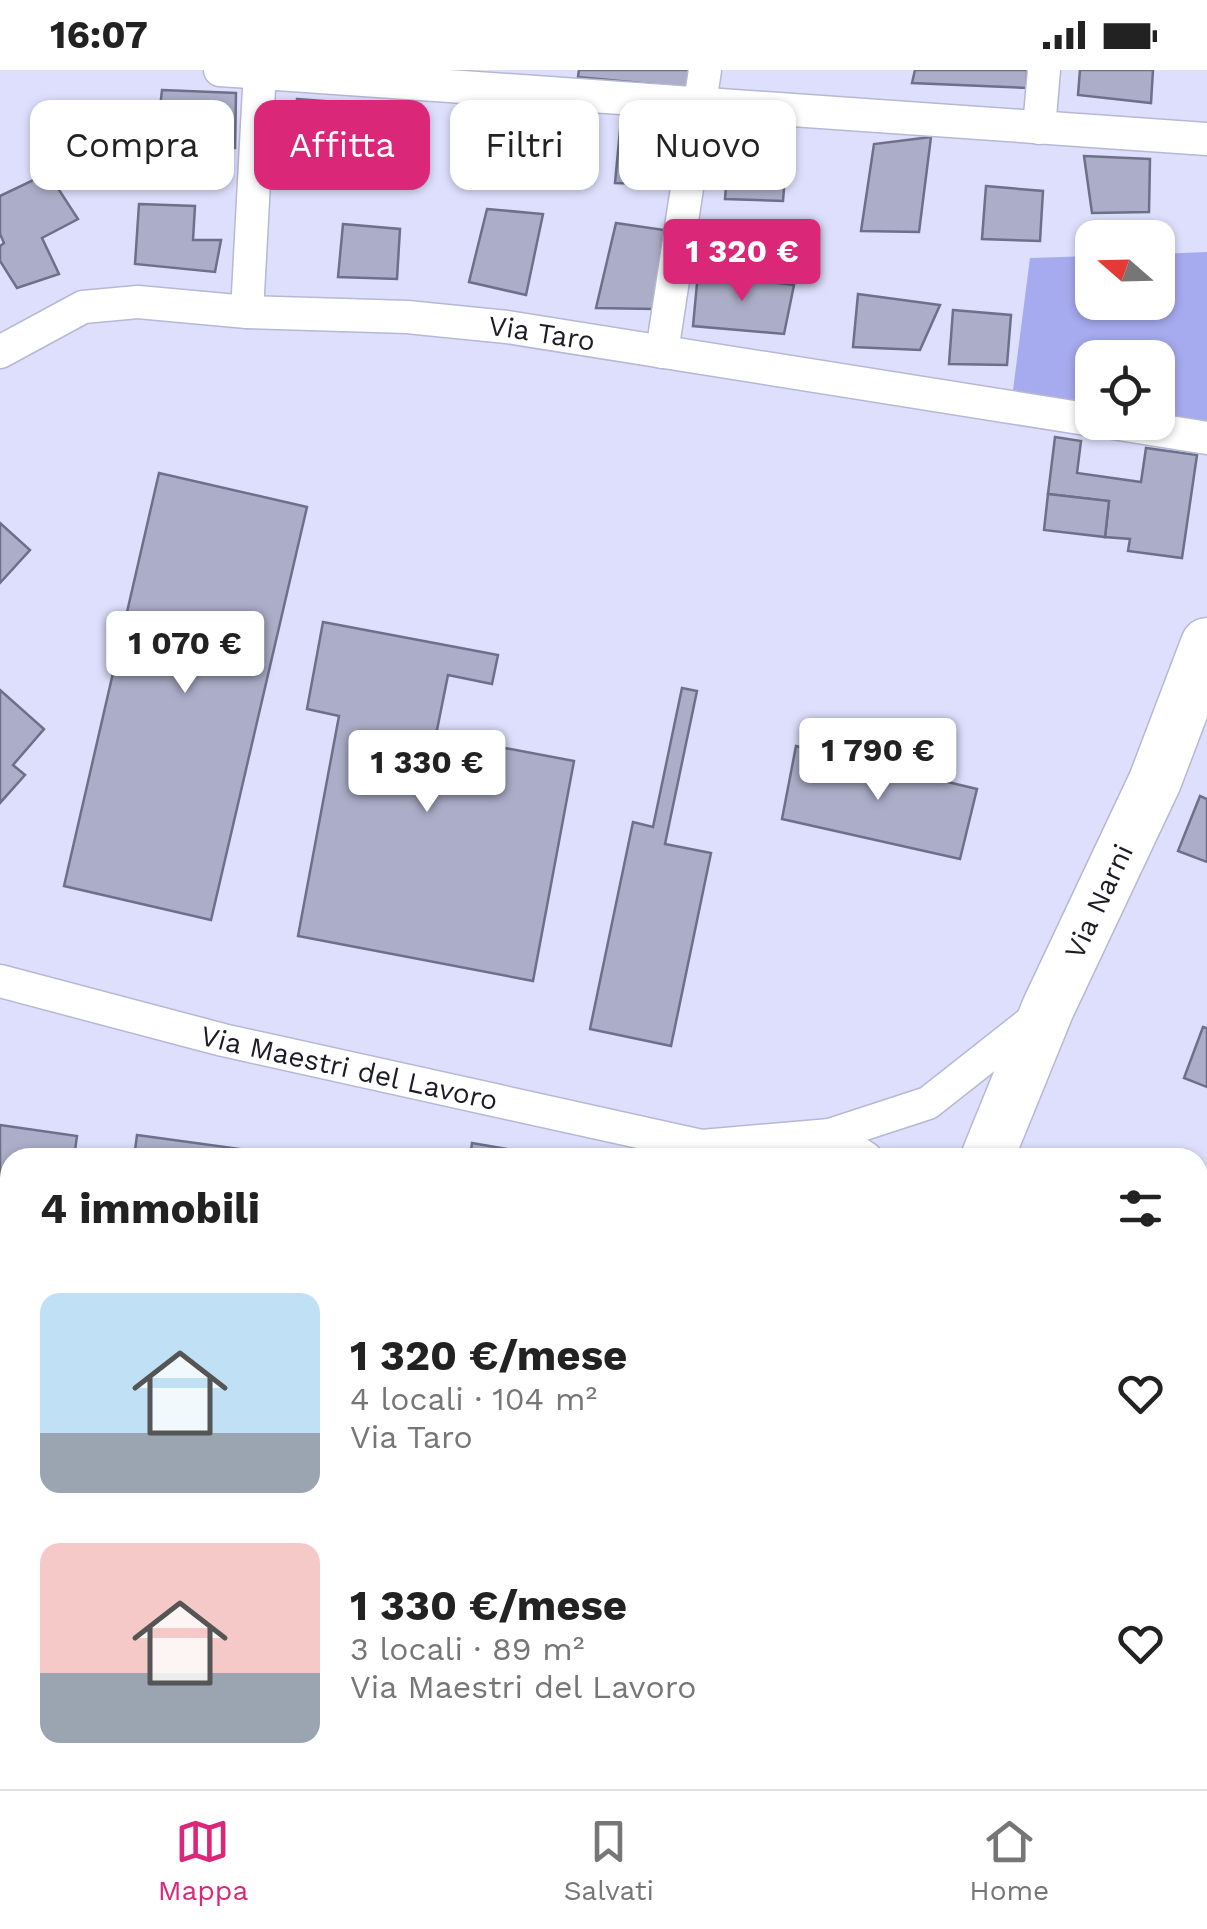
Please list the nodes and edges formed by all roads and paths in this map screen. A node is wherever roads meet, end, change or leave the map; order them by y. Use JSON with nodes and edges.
{"nodes":[{"id":1,"x":220,"y":70,"type":"edge"},
{"id":2,"x":704,"y":70,"type":"edge"},
{"id":3,"x":1044,"y":70,"type":"edge"},
{"id":4,"x":260,"y":71,"type":"edge"},
{"id":5,"x":636,"y":100,"type":"edge"},
{"id":6,"x":701,"y":100,"type":"edge"},
{"id":7,"x":796,"y":111,"type":"edge"},
{"id":8,"x":1040,"y":128,"type":"junction"},
{"id":9,"x":1207,"y":139,"type":"edge"},
{"id":10,"x":688,"y":190,"type":"edge"},
{"id":11,"x":247,"y":312,"type":"junction"},
{"id":12,"x":0,"y":352,"type":"edge"},
{"id":13,"x":662,"y":352,"type":"junction"},
{"id":14,"x":1075,"y":417,"type":"edge"},
{"id":15,"x":1175,"y":433,"type":"edge"},
{"id":16,"x":1207,"y":438,"type":"edge"},
{"id":17,"x":1207,"y":644,"type":"edge"},
{"id":18,"x":0,"y":981,"type":"edge"},
{"id":19,"x":1048,"y":1008,"type":"junction"},
{"id":20,"x":830,"y":1135,"type":"junction"},
{"id":21,"x":691,"y":1148,"type":"edge"},
{"id":22,"x":737,"y":1148,"type":"edge"},
{"id":23,"x":850,"y":1148,"type":"edge"},
{"id":24,"x":991,"y":1148,"type":"edge"}],
"edges":[{"from":1,"to":4,"type":"street"},
{"from":2,"to":6,"type":"street"},
{"from":3,"to":8,"type":"street"},
{"from":4,"to":5,"type":"street"},
{"from":4,"to":11,"type":"street"},
{"from":7,"to":8,"type":"street"},
{"from":8,"to":9,"type":"street"},
{"from":10,"to":13,"type":"street"},
{"from":11,"to":12,"type":"street","name":"Via Taro"},
{"from":11,"to":13,"type":"street","name":"Via Taro"},
{"from":13,"to":14,"type":"street","name":"Via Taro"},
{"from":15,"to":16,"type":"street"},
{"from":17,"to":19,"type":"main road","name":"Via Narni"},
{"from":18,"to":21,"type":"street","name":"Via Maestri del Lavoro"},
{"from":19,"to":20,"type":"street","name":"Via Maestri del Lavoro"},
{"from":19,"to":24,"type":"main road","name":"Via Narni"},
{"from":20,"to":22,"type":"street","name":"Via Maestri del Lavoro"},
{"from":20,"to":23,"type":"street"}]}
